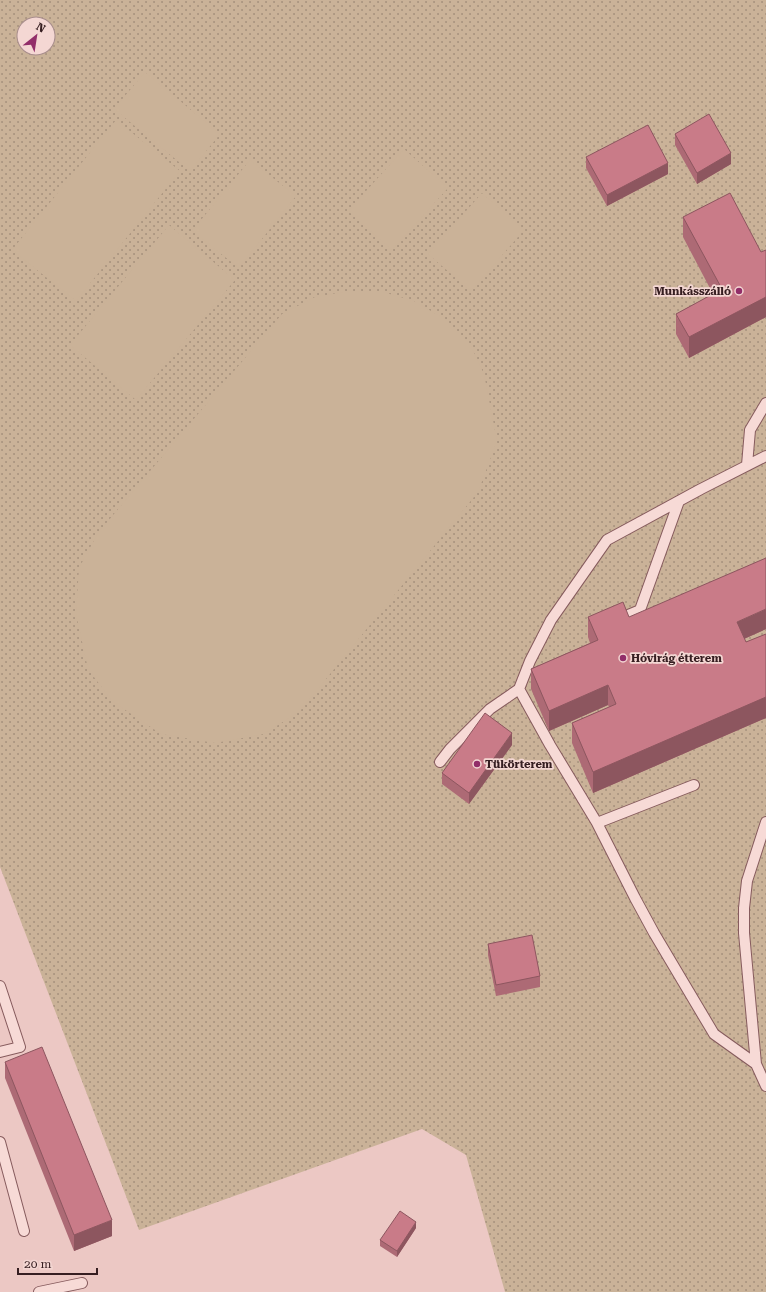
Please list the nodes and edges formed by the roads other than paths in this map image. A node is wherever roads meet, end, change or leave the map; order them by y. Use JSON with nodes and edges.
{"nodes":[{"id":1,"x":766,"y":403,"type":"edge"},
{"id":2,"x":766,"y":456,"type":"edge"},
{"id":3,"x":748,"y":465,"type":"junction"},
{"id":4,"x":679,"y":501,"type":"junction"},
{"id":5,"x":608,"y":623,"type":"edge"},
{"id":6,"x":519,"y":689,"type":"junction"},
{"id":7,"x":440,"y":762,"type":"dead end"},
{"id":8,"x":694,"y":785,"type":"dead end"},
{"id":9,"x":766,"y":822,"type":"edge"},
{"id":10,"x":597,"y":823,"type":"junction"},
{"id":11,"x":0,"y":986,"type":"edge"},
{"id":12,"x":0,"y":1052,"type":"edge"},
{"id":13,"x":756,"y":1064,"type":"junction"},
{"id":14,"x":766,"y":1086,"type":"edge"},
{"id":15,"x":0,"y":1142,"type":"edge"},
{"id":16,"x":24,"y":1231,"type":"dead end"},
{"id":17,"x":82,"y":1283,"type":"dead end"},
{"id":18,"x":39,"y":1292,"type":"edge"}],
"edges":[{"from":1,"to":3,"type":"lane"},
{"from":2,"to":3,"type":"lane"},
{"from":3,"to":4,"type":"lane"},
{"from":4,"to":5,"type":"lane"},
{"from":4,"to":6,"type":"lane"},
{"from":6,"to":7,"type":"lane"},
{"from":6,"to":10,"type":"lane"},
{"from":8,"to":10,"type":"lane"},
{"from":9,"to":13,"type":"lane"},
{"from":10,"to":13,"type":"lane"},
{"from":11,"to":12,"type":"lane"},
{"from":13,"to":14,"type":"lane"},
{"from":15,"to":16,"type":"lane"},
{"from":17,"to":18,"type":"lane"}]}
